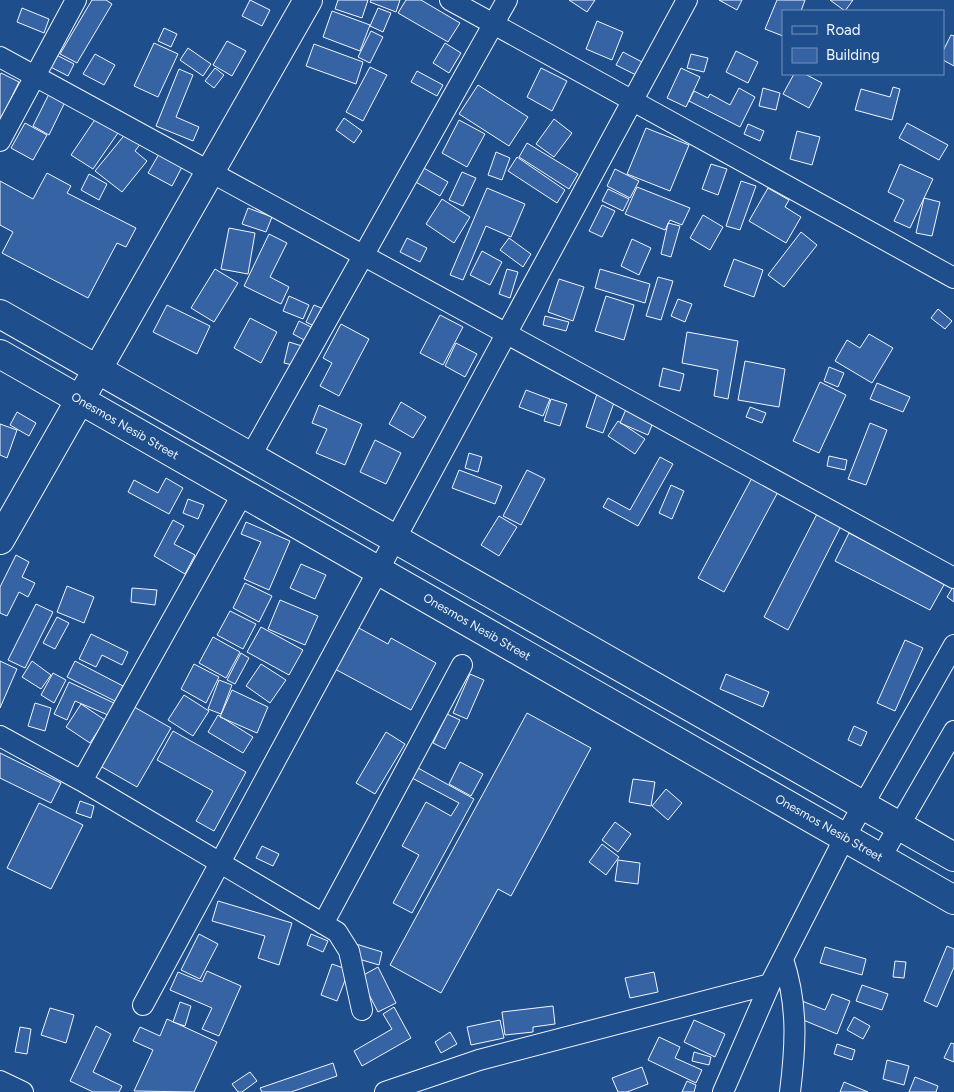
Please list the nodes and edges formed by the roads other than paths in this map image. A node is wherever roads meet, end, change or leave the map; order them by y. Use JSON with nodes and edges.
{"nodes":[{"id":1,"x":76,"y":0,"type":"edge"},
{"id":2,"x":308,"y":0,"type":"edge"},
{"id":3,"x":450,"y":0,"type":"edge"},
{"id":4,"x":507,"y":0,"type":"edge"},
{"id":5,"x":687,"y":0,"type":"edge"},
{"id":6,"x":494,"y":24,"type":"junction"},
{"id":7,"x":0,"y":57,"type":"edge"},
{"id":8,"x":35,"y":76,"type":"junction"},
{"id":9,"x":633,"y":101,"type":"junction"},
{"id":10,"x":0,"y":141,"type":"edge"},
{"id":11,"x":210,"y":172,"type":"junction"},
{"id":12,"x":364,"y":255,"type":"junction"},
{"id":13,"x":954,"y":278,"type":"edge"},
{"id":14,"x":0,"y":314,"type":"edge"},
{"id":15,"x":507,"y":334,"type":"junction"},
{"id":16,"x":0,"y":354,"type":"edge"},
{"id":17,"x":97,"y":369,"type":"junction"},
{"id":18,"x":81,"y":400,"type":"junction"},
{"id":19,"x":250,"y":457,"type":"junction"},
{"id":20,"x":243,"y":493,"type":"junction"},
{"id":21,"x":0,"y":540,"type":"edge"},
{"id":22,"x":396,"y":540,"type":"junction"},
{"id":23,"x":379,"y":571,"type":"junction"},
{"id":24,"x":954,"y":578,"type":"edge"},
{"id":25,"x":954,"y":645,"type":"edge"},
{"id":26,"x":462,"y":665,"type":"dead end"},
{"id":27,"x":954,"y":731,"type":"edge"},
{"id":28,"x":0,"y":736,"type":"edge"},
{"id":29,"x":82,"y":782,"type":"junction"},
{"id":30,"x":863,"y":805,"type":"junction"},
{"id":31,"x":899,"y":826,"type":"junction"},
{"id":32,"x":844,"y":837,"type":"junction"},
{"id":33,"x":954,"y":857,"type":"edge"},
{"id":34,"x":881,"y":858,"type":"junction"},
{"id":35,"x":220,"y":864,"type":"junction"},
{"id":36,"x":954,"y":900,"type":"edge"},
{"id":37,"x":323,"y":924,"type":"junction"},
{"id":38,"x":783,"y":959,"type":"junction"},
{"id":39,"x":770,"y":984,"type":"junction"},
{"id":40,"x":143,"y":1006,"type":"dead end"},
{"id":41,"x":362,"y":1010,"type":"dead end"},
{"id":42,"x":3,"y":1085,"type":"edge"},
{"id":43,"x":23,"y":1092,"type":"edge"},
{"id":44,"x":385,"y":1092,"type":"edge"},
{"id":45,"x":723,"y":1092,"type":"edge"},
{"id":46,"x":790,"y":1092,"type":"edge"}],
"edges":[{"from":1,"to":8,"type":"street"},
{"from":2,"to":11,"type":"street"},
{"from":3,"to":6,"type":"street"},
{"from":4,"to":6,"type":"street"},
{"from":5,"to":9,"type":"street"},
{"from":6,"to":9,"type":"street"},
{"from":6,"to":12,"type":"street"},
{"from":7,"to":8,"type":"street"},
{"from":8,"to":10,"type":"street"},
{"from":8,"to":11,"type":"street"},
{"from":9,"to":13,"type":"street"},
{"from":9,"to":15,"type":"street"},
{"from":11,"to":12,"type":"street"},
{"from":11,"to":17,"type":"street"},
{"from":12,"to":15,"type":"street"},
{"from":12,"to":19,"type":"street"},
{"from":14,"to":17,"type":"street"},
{"from":15,"to":22,"type":"street"},
{"from":15,"to":24,"type":"street"},
{"from":16,"to":18,"type":"street","name":"Onesmos Nesib Street"},
{"from":17,"to":18,"type":"street"},
{"from":17,"to":19,"type":"street"},
{"from":18,"to":20,"type":"street","name":"Onesmos Nesib Street"},
{"from":18,"to":21,"type":"street"},
{"from":19,"to":22,"type":"street"},
{"from":20,"to":23,"type":"street","name":"Onesmos Nesib Street"},
{"from":20,"to":29,"type":"street"},
{"from":22,"to":23,"type":"street"},
{"from":22,"to":30,"type":"street"},
{"from":23,"to":32,"type":"street","name":"Onesmos Nesib Street"},
{"from":23,"to":35,"type":"street"},
{"from":25,"to":30,"type":"street"},
{"from":26,"to":37,"type":"street"},
{"from":27,"to":31,"type":"street"},
{"from":28,"to":29,"type":"street"},
{"from":29,"to":35,"type":"street"},
{"from":30,"to":31,"type":"street"},
{"from":30,"to":32,"type":"street"},
{"from":31,"to":33,"type":"street"},
{"from":31,"to":34,"type":"street"},
{"from":32,"to":34,"type":"street","name":"Onesmos Nesib Street"},
{"from":32,"to":38,"type":"street"},
{"from":34,"to":36,"type":"street","name":"Onesmos Nesib Street"},
{"from":35,"to":37,"type":"street"},
{"from":35,"to":40,"type":"street"},
{"from":37,"to":41,"type":"street"},
{"from":38,"to":39,"type":"street"},
{"from":38,"to":46,"type":"street"},
{"from":39,"to":44,"type":"street"},
{"from":39,"to":45,"type":"street"},
{"from":42,"to":43,"type":"street"}]}
